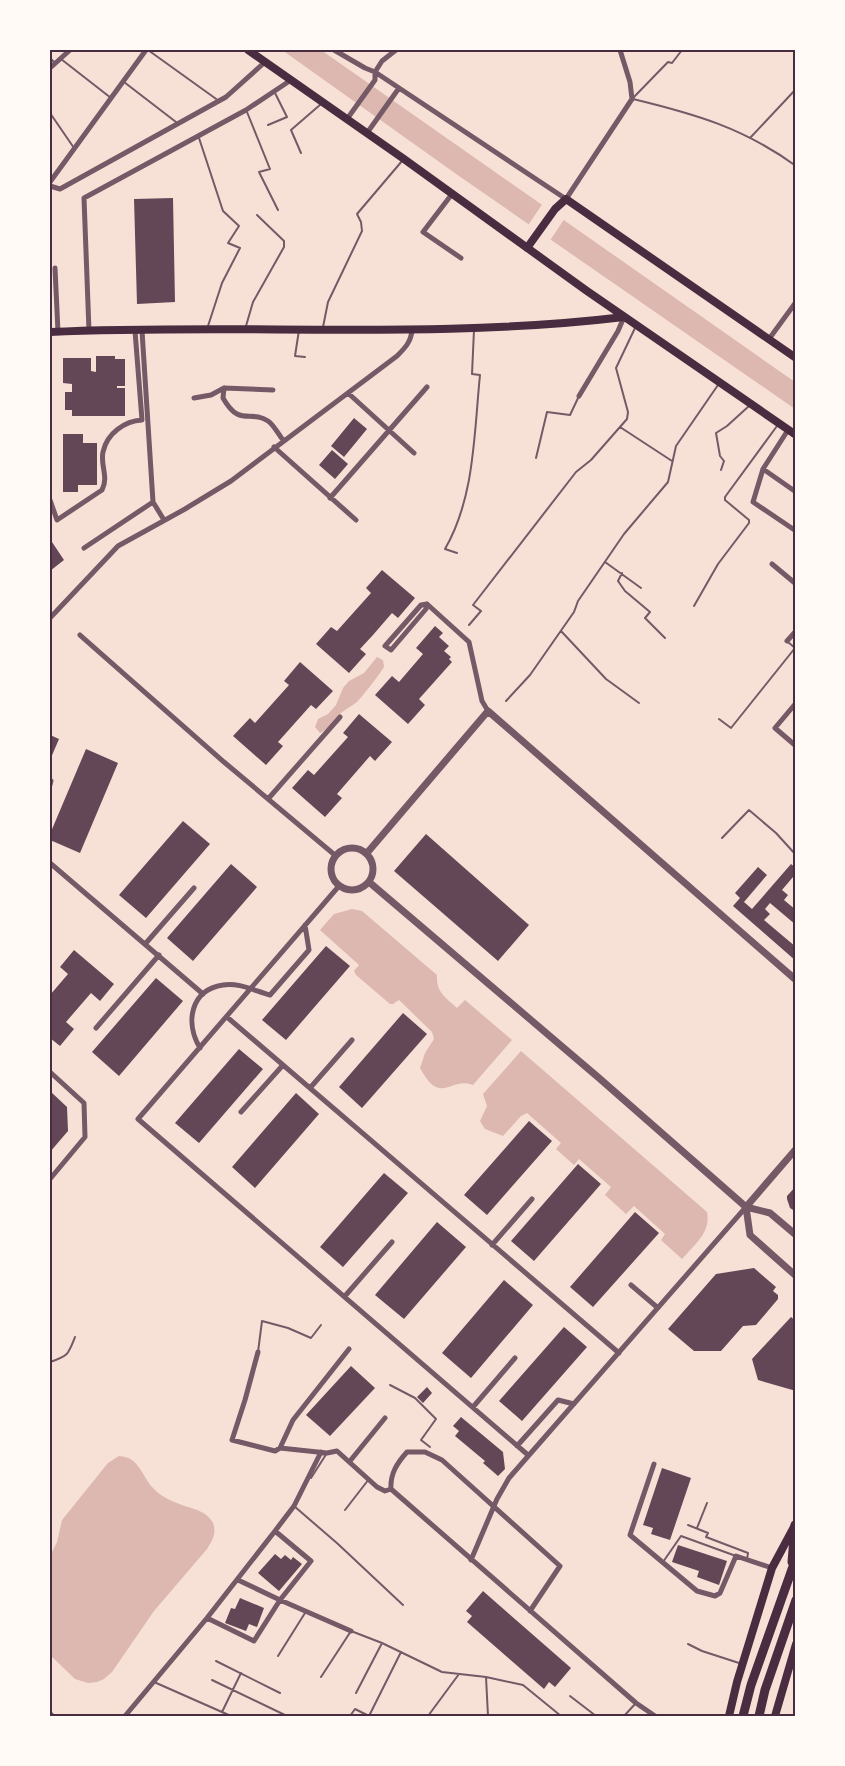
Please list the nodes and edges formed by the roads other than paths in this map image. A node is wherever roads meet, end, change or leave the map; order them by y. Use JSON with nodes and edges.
{"nodes":[{"id":1,"x":70,"y":50,"type":"edge"},
{"id":2,"x":147,"y":50,"type":"edge"},
{"id":3,"x":248,"y":50,"type":"edge"},
{"id":4,"x":334,"y":50,"type":"edge"},
{"id":5,"x":396,"y":50,"type":"edge"},
{"id":6,"x":620,"y":50,"type":"edge"},
{"id":7,"x":682,"y":50,"type":"edge"},
{"id":8,"x":50,"y":58,"type":"edge"},
{"id":9,"x":58,"y":61,"type":"junction"},
{"id":10,"x":265,"y":62,"type":"junction"},
{"id":11,"x":50,"y":68,"type":"edge"},
{"id":12,"x":375,"y":72,"type":"junction"},
{"id":13,"x":291,"y":80,"type":"junction"},
{"id":14,"x":123,"y":81,"type":"junction"},
{"id":15,"x":399,"y":88,"type":"junction"},
{"id":16,"x":795,"y":89,"type":"edge"},
{"id":17,"x":273,"y":90,"type":"junction"},
{"id":18,"x":111,"y":98,"type":"junction"},
{"id":19,"x":632,"y":99,"type":"junction"},
{"id":20,"x":219,"y":101,"type":"junction"},
{"id":21,"x":323,"y":102,"type":"junction"},
{"id":22,"x":246,"y":110,"type":"junction"},
{"id":23,"x":50,"y":113,"type":"edge"},
{"id":24,"x":347,"y":119,"type":"junction"},
{"id":25,"x":178,"y":124,"type":"junction"},
{"id":26,"x":268,"y":125,"type":"dead end"},
{"id":27,"x":367,"y":133,"type":"junction"},
{"id":28,"x":198,"y":135,"type":"junction"},
{"id":29,"x":750,"y":138,"type":"junction"},
{"id":30,"x":74,"y":148,"type":"junction"},
{"id":31,"x":301,"y":153,"type":"dead end"},
{"id":32,"x":404,"y":159,"type":"junction"},
{"id":33,"x":795,"y":166,"type":"edge"},
{"id":34,"x":50,"y":184,"type":"edge"},
{"id":35,"x":452,"y":194,"type":"junction"},
{"id":36,"x":566,"y":199,"type":"junction"},
{"id":37,"x":278,"y":210,"type":"dead end"},
{"id":38,"x":256,"y":215,"type":"dead end"},
{"id":39,"x":527,"y":248,"type":"junction"},
{"id":40,"x":460,"y":258,"type":"dead end"},
{"id":41,"x":55,"y":268,"type":"dead end"},
{"id":42,"x":795,"y":302,"type":"edge"},
{"id":43,"x":624,"y":317,"type":"junction"},
{"id":44,"x":636,"y":325,"type":"junction"},
{"id":45,"x":474,"y":326,"type":"junction"},
{"id":46,"x":245,"y":329,"type":"junction"},
{"id":47,"x":207,"y":330,"type":"junction"},
{"id":48,"x":299,"y":330,"type":"junction"},
{"id":49,"x":323,"y":330,"type":"junction"},
{"id":50,"x":412,"y":330,"type":"junction"},
{"id":51,"x":89,"y":331,"type":"junction"},
{"id":52,"x":138,"y":331,"type":"junction"},
{"id":53,"x":54,"y":332,"type":"edge"},
{"id":54,"x":769,"y":339,"type":"junction"},
{"id":55,"x":305,"y":357,"type":"dead end"},
{"id":56,"x":795,"y":358,"type":"edge"},
{"id":57,"x":719,"y":382,"type":"junction"},
{"id":58,"x":427,"y":387,"type":"dead end"},
{"id":59,"x":224,"y":388,"type":"junction"},
{"id":60,"x":273,"y":390,"type":"dead end"},
{"id":61,"x":348,"y":393,"type":"junction"},
{"id":62,"x":579,"y":396,"type":"joint"},
{"id":63,"x":194,"y":398,"type":"dead end"},
{"id":64,"x":751,"y":404,"type":"junction"},
{"id":65,"x":779,"y":424,"type":"junction"},
{"id":66,"x":620,"y":427,"type":"junction"},
{"id":67,"x":788,"y":429,"type":"junction"},
{"id":68,"x":389,"y":430,"type":"junction"},
{"id":69,"x":795,"y":435,"type":"edge"},
{"id":70,"x":283,"y":440,"type":"junction"},
{"id":71,"x":274,"y":447,"type":"junction"},
{"id":72,"x":414,"y":453,"type":"dead end"},
{"id":73,"x":536,"y":458,"type":"dead end"},
{"id":74,"x":672,"y":461,"type":"junction"},
{"id":75,"x":763,"y":469,"type":"junction"},
{"id":76,"x":722,"y":470,"type":"dead end"},
{"id":77,"x":795,"y":492,"type":"edge"},
{"id":78,"x":330,"y":498,"type":"junction"},
{"id":79,"x":50,"y":500,"type":"edge"},
{"id":80,"x":153,"y":502,"type":"junction"},
{"id":81,"x":165,"y":520,"type":"junction"},
{"id":82,"x":356,"y":520,"type":"dead end"},
{"id":83,"x":795,"y":531,"type":"edge"},
{"id":84,"x":84,"y":548,"type":"dead end"},
{"id":85,"x":457,"y":553,"type":"dead end"},
{"id":86,"x":605,"y":562,"type":"junction"},
{"id":87,"x":772,"y":564,"type":"dead end"},
{"id":88,"x":622,"y":573,"type":"junction"},
{"id":89,"x":795,"y":584,"type":"edge"},
{"id":90,"x":641,"y":588,"type":"dead end"},
{"id":91,"x":427,"y":604,"type":"junction"},
{"id":92,"x":694,"y":606,"type":"dead end"},
{"id":93,"x":50,"y":618,"type":"edge"},
{"id":94,"x":469,"y":625,"type":"dead end"},
{"id":95,"x":561,"y":631,"type":"junction"},
{"id":96,"x":795,"y":631,"type":"edge"},
{"id":97,"x":80,"y":635,"type":"dead end"},
{"id":98,"x":665,"y":638,"type":"dead end"},
{"id":99,"x":787,"y":642,"type":"joint"},
{"id":100,"x":506,"y":701,"type":"dead end"},
{"id":101,"x":639,"y":703,"type":"dead end"},
{"id":102,"x":795,"y":703,"type":"edge"},
{"id":103,"x":488,"y":711,"type":"junction"},
{"id":104,"x":340,"y":717,"type":"dead end"},
{"id":105,"x":719,"y":719,"type":"dead end"},
{"id":106,"x":795,"y":746,"type":"edge"},
{"id":107,"x":268,"y":799,"type":"junction"},
{"id":108,"x":722,"y":837,"type":"dead end"},
{"id":109,"x":367,"y":853,"type":"junction"},
{"id":110,"x":795,"y":855,"type":"edge"},
{"id":111,"x":336,"y":856,"type":"junction"},
{"id":112,"x":50,"y":863,"type":"edge"},
{"id":113,"x":369,"y":882,"type":"junction"},
{"id":114,"x":339,"y":886,"type":"junction"},
{"id":115,"x":194,"y":888,"type":"dead end"},
{"id":116,"x":305,"y":925,"type":"junction"},
{"id":117,"x":146,"y":943,"type":"junction"},
{"id":118,"x":159,"y":955,"type":"junction"},
{"id":119,"x":795,"y":980,"type":"edge"},
{"id":120,"x":249,"y":990,"type":"junction"},
{"id":121,"x":203,"y":994,"type":"junction"},
{"id":122,"x":226,"y":1017,"type":"junction"},
{"id":123,"x":96,"y":1028,"type":"dead end"},
{"id":124,"x":352,"y":1040,"type":"dead end"},
{"id":125,"x":200,"y":1048,"type":"junction"},
{"id":126,"x":283,"y":1065,"type":"junction"},
{"id":127,"x":50,"y":1072,"type":"edge"},
{"id":128,"x":310,"y":1088,"type":"junction"},
{"id":129,"x":242,"y":1112,"type":"dead end"},
{"id":130,"x":795,"y":1149,"type":"edge"},
{"id":131,"x":50,"y":1179,"type":"edge"},
{"id":132,"x":532,"y":1199,"type":"dead end"},
{"id":133,"x":746,"y":1207,"type":"junction"},
{"id":134,"x":795,"y":1235,"type":"edge"},
{"id":135,"x":392,"y":1242,"type":"dead end"},
{"id":136,"x":492,"y":1245,"type":"junction"},
{"id":137,"x":795,"y":1276,"type":"edge"},
{"id":138,"x":632,"y":1285,"type":"dead end"},
{"id":139,"x":345,"y":1296,"type":"junction"},
{"id":140,"x":658,"y":1308,"type":"junction"},
{"id":141,"x":321,"y":1325,"type":"dead end"},
{"id":142,"x":75,"y":1337,"type":"dead end"},
{"id":143,"x":349,"y":1349,"type":"dead end"},
{"id":144,"x":258,"y":1352,"type":"joint"},
{"id":145,"x":619,"y":1353,"type":"junction"},
{"id":146,"x":515,"y":1358,"type":"dead end"},
{"id":147,"x":50,"y":1362,"type":"edge"},
{"id":148,"x":390,"y":1385,"type":"dead end"},
{"id":149,"x":574,"y":1404,"type":"junction"},
{"id":150,"x":473,"y":1407,"type":"junction"},
{"id":151,"x":385,"y":1418,"type":"dead end"},
{"id":152,"x":517,"y":1446,"type":"junction"},
{"id":153,"x":430,"y":1447,"type":"dead end"},
{"id":154,"x":280,"y":1448,"type":"junction"},
{"id":155,"x":324,"y":1453,"type":"junction"},
{"id":156,"x":528,"y":1455,"type":"junction"},
{"id":157,"x":350,"y":1461,"type":"junction"},
{"id":158,"x":654,"y":1464,"type":"dead end"},
{"id":159,"x":311,"y":1478,"type":"dead end"},
{"id":160,"x":369,"y":1479,"type":"junction"},
{"id":161,"x":391,"y":1490,"type":"junction"},
{"id":162,"x":706,"y":1503,"type":"dead end"},
{"id":163,"x":294,"y":1506,"type":"junction"},
{"id":164,"x":494,"y":1507,"type":"junction"},
{"id":165,"x":345,"y":1510,"type":"dead end"},
{"id":166,"x":795,"y":1524,"type":"edge"},
{"id":167,"x":688,"y":1525,"type":"dead end"},
{"id":168,"x":697,"y":1528,"type":"junction"},
{"id":169,"x":275,"y":1531,"type":"junction"},
{"id":170,"x":736,"y":1556,"type":"junction"},
{"id":171,"x":747,"y":1559,"type":"junction"},
{"id":172,"x":471,"y":1560,"type":"junction"},
{"id":173,"x":794,"y":1562,"type":"edge"},
{"id":174,"x":663,"y":1563,"type":"junction"},
{"id":175,"x":772,"y":1568,"type":"junction"},
{"id":176,"x":238,"y":1580,"type":"junction"},
{"id":177,"x":280,"y":1600,"type":"junction"},
{"id":178,"x":795,"y":1600,"type":"edge"},
{"id":179,"x":403,"y":1605,"type":"dead end"},
{"id":180,"x":306,"y":1611,"type":"junction"},
{"id":181,"x":530,"y":1611,"type":"junction"},
{"id":182,"x":207,"y":1618,"type":"junction"},
{"id":183,"x":351,"y":1631,"type":"junction"},
{"id":184,"x":382,"y":1643,"type":"junction"},
{"id":185,"x":688,"y":1644,"type":"dead end"},
{"id":186,"x":795,"y":1644,"type":"edge"},
{"id":187,"x":401,"y":1652,"type":"junction"},
{"id":188,"x":278,"y":1656,"type":"dead end"},
{"id":189,"x":216,"y":1661,"type":"dead end"},
{"id":190,"x":742,"y":1664,"type":"junction"},
{"id":191,"x":241,"y":1673,"type":"junction"},
{"id":192,"x":459,"y":1674,"type":"junction"},
{"id":193,"x":321,"y":1677,"type":"dead end"},
{"id":194,"x":486,"y":1677,"type":"junction"},
{"id":195,"x":212,"y":1680,"type":"dead end"},
{"id":196,"x":154,"y":1682,"type":"junction"},
{"id":197,"x":233,"y":1690,"type":"junction"},
{"id":198,"x":280,"y":1693,"type":"dead end"},
{"id":199,"x":356,"y":1693,"type":"dead end"},
{"id":200,"x":570,"y":1696,"type":"dead end"},
{"id":201,"x":636,"y":1703,"type":"junction"},
{"id":202,"x":222,"y":1712,"type":"junction"},
{"id":203,"x":125,"y":1716,"type":"edge"},
{"id":204,"x":231,"y":1716,"type":"edge"},
{"id":205,"x":287,"y":1716,"type":"edge"},
{"id":206,"x":350,"y":1716,"type":"edge"},
{"id":207,"x":428,"y":1716,"type":"edge"},
{"id":208,"x":488,"y":1716,"type":"edge"},
{"id":209,"x":561,"y":1716,"type":"edge"},
{"id":210,"x":596,"y":1716,"type":"edge"},
{"id":211,"x":624,"y":1716,"type":"edge"},
{"id":212,"x":655,"y":1716,"type":"edge"},
{"id":213,"x":729,"y":1716,"type":"edge"},
{"id":214,"x":743,"y":1716,"type":"edge"},
{"id":215,"x":759,"y":1716,"type":"edge"},
{"id":216,"x":775,"y":1716,"type":"edge"}],
"edges":[{"from":1,"to":9,"type":"street"},
{"from":2,"to":14,"type":"street"},
{"from":2,"to":20,"type":"lane"},
{"from":3,"to":10,"type":"main road"},
{"from":4,"to":12,"type":"street"},
{"from":5,"to":12,"type":"street"},
{"from":6,"to":19,"type":"street"},
{"from":7,"to":19,"type":"lane"},
{"from":8,"to":9,"type":"lane"},
{"from":9,"to":11,"type":"street"},
{"from":9,"to":18,"type":"lane"},
{"from":10,"to":13,"type":"main road"},
{"from":10,"to":20,"type":"street"},
{"from":12,"to":15,"type":"street"},
{"from":12,"to":24,"type":"street"},
{"from":13,"to":17,"type":"street"},
{"from":13,"to":21,"type":"main road"},
{"from":14,"to":18,"type":"street"},
{"from":14,"to":25,"type":"lane"},
{"from":15,"to":27,"type":"street"},
{"from":15,"to":36,"type":"street"},
{"from":16,"to":29,"type":"lane"},
{"from":17,"to":22,"type":"street"},
{"from":17,"to":26,"type":"lane"},
{"from":18,"to":30,"type":"street"},
{"from":19,"to":29,"type":"lane"},
{"from":19,"to":36,"type":"street"},
{"from":20,"to":25,"type":"street"},
{"from":21,"to":24,"type":"main road"},
{"from":21,"to":31,"type":"lane"},
{"from":22,"to":28,"type":"street"},
{"from":22,"to":37,"type":"lane"},
{"from":23,"to":30,"type":"lane"},
{"from":24,"to":27,"type":"main road"},
{"from":25,"to":34,"type":"street"},
{"from":27,"to":32,"type":"main road"},
{"from":28,"to":47,"type":"lane"},
{"from":28,"to":51,"type":"street"},
{"from":29,"to":33,"type":"lane"},
{"from":30,"to":34,"type":"street"},
{"from":32,"to":35,"type":"main road"},
{"from":32,"to":49,"type":"lane"},
{"from":35,"to":39,"type":"main road"},
{"from":35,"to":40,"type":"street"},
{"from":36,"to":39,"type":"main road"},
{"from":36,"to":54,"type":"main road"},
{"from":38,"to":46,"type":"lane"},
{"from":39,"to":43,"type":"main road"},
{"from":41,"to":53,"type":"street"},
{"from":42,"to":54,"type":"street"},
{"from":43,"to":44,"type":"main road"},
{"from":43,"to":45,"type":"main road"},
{"from":43,"to":62,"type":"street"},
{"from":44,"to":57,"type":"main road"},
{"from":44,"to":66,"type":"lane"},
{"from":45,"to":50,"type":"main road"},
{"from":45,"to":85,"type":"lane"},
{"from":46,"to":47,"type":"main road"},
{"from":46,"to":48,"type":"main road"},
{"from":47,"to":52,"type":"main road"},
{"from":48,"to":49,"type":"main road"},
{"from":48,"to":55,"type":"lane"},
{"from":49,"to":50,"type":"main road"},
{"from":50,"to":61,"type":"street"},
{"from":51,"to":52,"type":"main road"},
{"from":51,"to":53,"type":"main road"},
{"from":52,"to":79,"type":"street"},
{"from":52,"to":80,"type":"street"},
{"from":54,"to":56,"type":"main road"},
{"from":57,"to":64,"type":"main road"},
{"from":57,"to":74,"type":"lane"},
{"from":58,"to":68,"type":"street"},
{"from":59,"to":60,"type":"street"},
{"from":59,"to":63,"type":"street"},
{"from":59,"to":70,"type":"street"},
{"from":61,"to":68,"type":"street"},
{"from":61,"to":70,"type":"street"},
{"from":62,"to":73,"type":"lane"},
{"from":64,"to":65,"type":"main road"},
{"from":64,"to":76,"type":"lane"},
{"from":65,"to":67,"type":"main road"},
{"from":65,"to":92,"type":"lane"},
{"from":66,"to":74,"type":"lane"},
{"from":66,"to":94,"type":"lane"},
{"from":67,"to":69,"type":"main road"},
{"from":67,"to":75,"type":"street"},
{"from":68,"to":72,"type":"street"},
{"from":68,"to":78,"type":"street"},
{"from":70,"to":71,"type":"street"},
{"from":71,"to":78,"type":"street"},
{"from":71,"to":81,"type":"street"},
{"from":74,"to":86,"type":"lane"},
{"from":75,"to":77,"type":"street"},
{"from":75,"to":83,"type":"street"},
{"from":78,"to":82,"type":"street"},
{"from":80,"to":81,"type":"street"},
{"from":80,"to":84,"type":"street"},
{"from":81,"to":93,"type":"street"},
{"from":86,"to":88,"type":"lane"},
{"from":86,"to":95,"type":"lane"},
{"from":87,"to":89,"type":"street"},
{"from":88,"to":90,"type":"lane"},
{"from":88,"to":98,"type":"lane"},
{"from":91,"to":91,"type":"street"},
{"from":91,"to":103,"type":"street"},
{"from":95,"to":100,"type":"lane"},
{"from":95,"to":101,"type":"lane"},
{"from":96,"to":99,"type":"street"},
{"from":97,"to":107,"type":"street"},
{"from":99,"to":105,"type":"lane"},
{"from":102,"to":106,"type":"street"},
{"from":103,"to":109,"type":"street"},
{"from":103,"to":119,"type":"street"},
{"from":104,"to":107,"type":"street"},
{"from":107,"to":111,"type":"street"},
{"from":108,"to":110,"type":"lane"},
{"from":109,"to":111,"type":"street"},
{"from":109,"to":113,"type":"street"},
{"from":111,"to":114,"type":"street"},
{"from":112,"to":117,"type":"street"},
{"from":113,"to":114,"type":"street"},
{"from":113,"to":133,"type":"street"},
{"from":114,"to":116,"type":"street"},
{"from":115,"to":117,"type":"street"},
{"from":116,"to":120,"type":"street"},
{"from":116,"to":120,"type":"street"},
{"from":117,"to":118,"type":"street"},
{"from":118,"to":121,"type":"street"},
{"from":118,"to":123,"type":"street"},
{"from":120,"to":121,"type":"street"},
{"from":120,"to":122,"type":"street"},
{"from":121,"to":125,"type":"street"},
{"from":122,"to":125,"type":"street"},
{"from":122,"to":126,"type":"street"},
{"from":124,"to":128,"type":"street"},
{"from":125,"to":139,"type":"street"},
{"from":126,"to":128,"type":"street"},
{"from":126,"to":129,"type":"street"},
{"from":127,"to":131,"type":"street"},
{"from":128,"to":136,"type":"street"},
{"from":130,"to":133,"type":"street"},
{"from":132,"to":136,"type":"street"},
{"from":133,"to":134,"type":"street"},
{"from":133,"to":137,"type":"street"},
{"from":133,"to":140,"type":"street"},
{"from":135,"to":139,"type":"street"},
{"from":136,"to":145,"type":"street"},
{"from":138,"to":140,"type":"street"},
{"from":139,"to":150,"type":"street"},
{"from":140,"to":145,"type":"street"},
{"from":141,"to":144,"type":"lane"},
{"from":142,"to":147,"type":"lane"},
{"from":143,"to":154,"type":"street"},
{"from":144,"to":154,"type":"street"},
{"from":145,"to":149,"type":"street"},
{"from":146,"to":150,"type":"street"},
{"from":148,"to":153,"type":"lane"},
{"from":149,"to":152,"type":"street"},
{"from":149,"to":156,"type":"street"},
{"from":150,"to":152,"type":"street"},
{"from":151,"to":157,"type":"street"},
{"from":152,"to":156,"type":"street"},
{"from":154,"to":155,"type":"street"},
{"from":155,"to":157,"type":"street"},
{"from":155,"to":159,"type":"lane"},
{"from":155,"to":163,"type":"street"},
{"from":156,"to":164,"type":"street"},
{"from":157,"to":160,"type":"street"},
{"from":158,"to":174,"type":"street"},
{"from":160,"to":161,"type":"street"},
{"from":160,"to":165,"type":"lane"},
{"from":161,"to":164,"type":"street"},
{"from":161,"to":172,"type":"street"},
{"from":162,"to":168,"type":"lane"},
{"from":163,"to":169,"type":"street"},
{"from":163,"to":179,"type":"lane"},
{"from":164,"to":172,"type":"street"},
{"from":164,"to":181,"type":"street"},
{"from":166,"to":173,"type":"highway"},
{"from":166,"to":175,"type":"main road"},
{"from":167,"to":168,"type":"lane"},
{"from":168,"to":171,"type":"lane"},
{"from":169,"to":176,"type":"street"},
{"from":169,"to":177,"type":"street"},
{"from":170,"to":171,"type":"street"},
{"from":170,"to":174,"type":"lane"},
{"from":170,"to":174,"type":"street"},
{"from":171,"to":175,"type":"street"},
{"from":172,"to":181,"type":"street"},
{"from":173,"to":214,"type":"highway"},
{"from":175,"to":190,"type":"main road"},
{"from":176,"to":177,"type":"street"},
{"from":176,"to":182,"type":"street"},
{"from":177,"to":180,"type":"street"},
{"from":177,"to":182,"type":"street"},
{"from":178,"to":215,"type":"highway"},
{"from":180,"to":183,"type":"street"},
{"from":180,"to":188,"type":"lane"},
{"from":181,"to":201,"type":"street"},
{"from":182,"to":196,"type":"street"},
{"from":183,"to":184,"type":"lane"},
{"from":183,"to":193,"type":"lane"},
{"from":184,"to":187,"type":"lane"},
{"from":184,"to":199,"type":"lane"},
{"from":185,"to":190,"type":"lane"},
{"from":186,"to":216,"type":"main road"},
{"from":187,"to":192,"type":"lane"},
{"from":187,"to":206,"type":"lane"},
{"from":189,"to":191,"type":"lane"},
{"from":190,"to":213,"type":"main road"},
{"from":191,"to":197,"type":"lane"},
{"from":191,"to":198,"type":"lane"},
{"from":192,"to":194,"type":"lane"},
{"from":192,"to":207,"type":"lane"},
{"from":194,"to":208,"type":"lane"},
{"from":194,"to":209,"type":"lane"},
{"from":195,"to":197,"type":"lane"},
{"from":196,"to":202,"type":"lane"},
{"from":196,"to":203,"type":"street"},
{"from":197,"to":202,"type":"lane"},
{"from":197,"to":205,"type":"lane"},
{"from":200,"to":210,"type":"lane"},
{"from":201,"to":211,"type":"lane"},
{"from":201,"to":212,"type":"street"},
{"from":202,"to":204,"type":"lane"}]}
